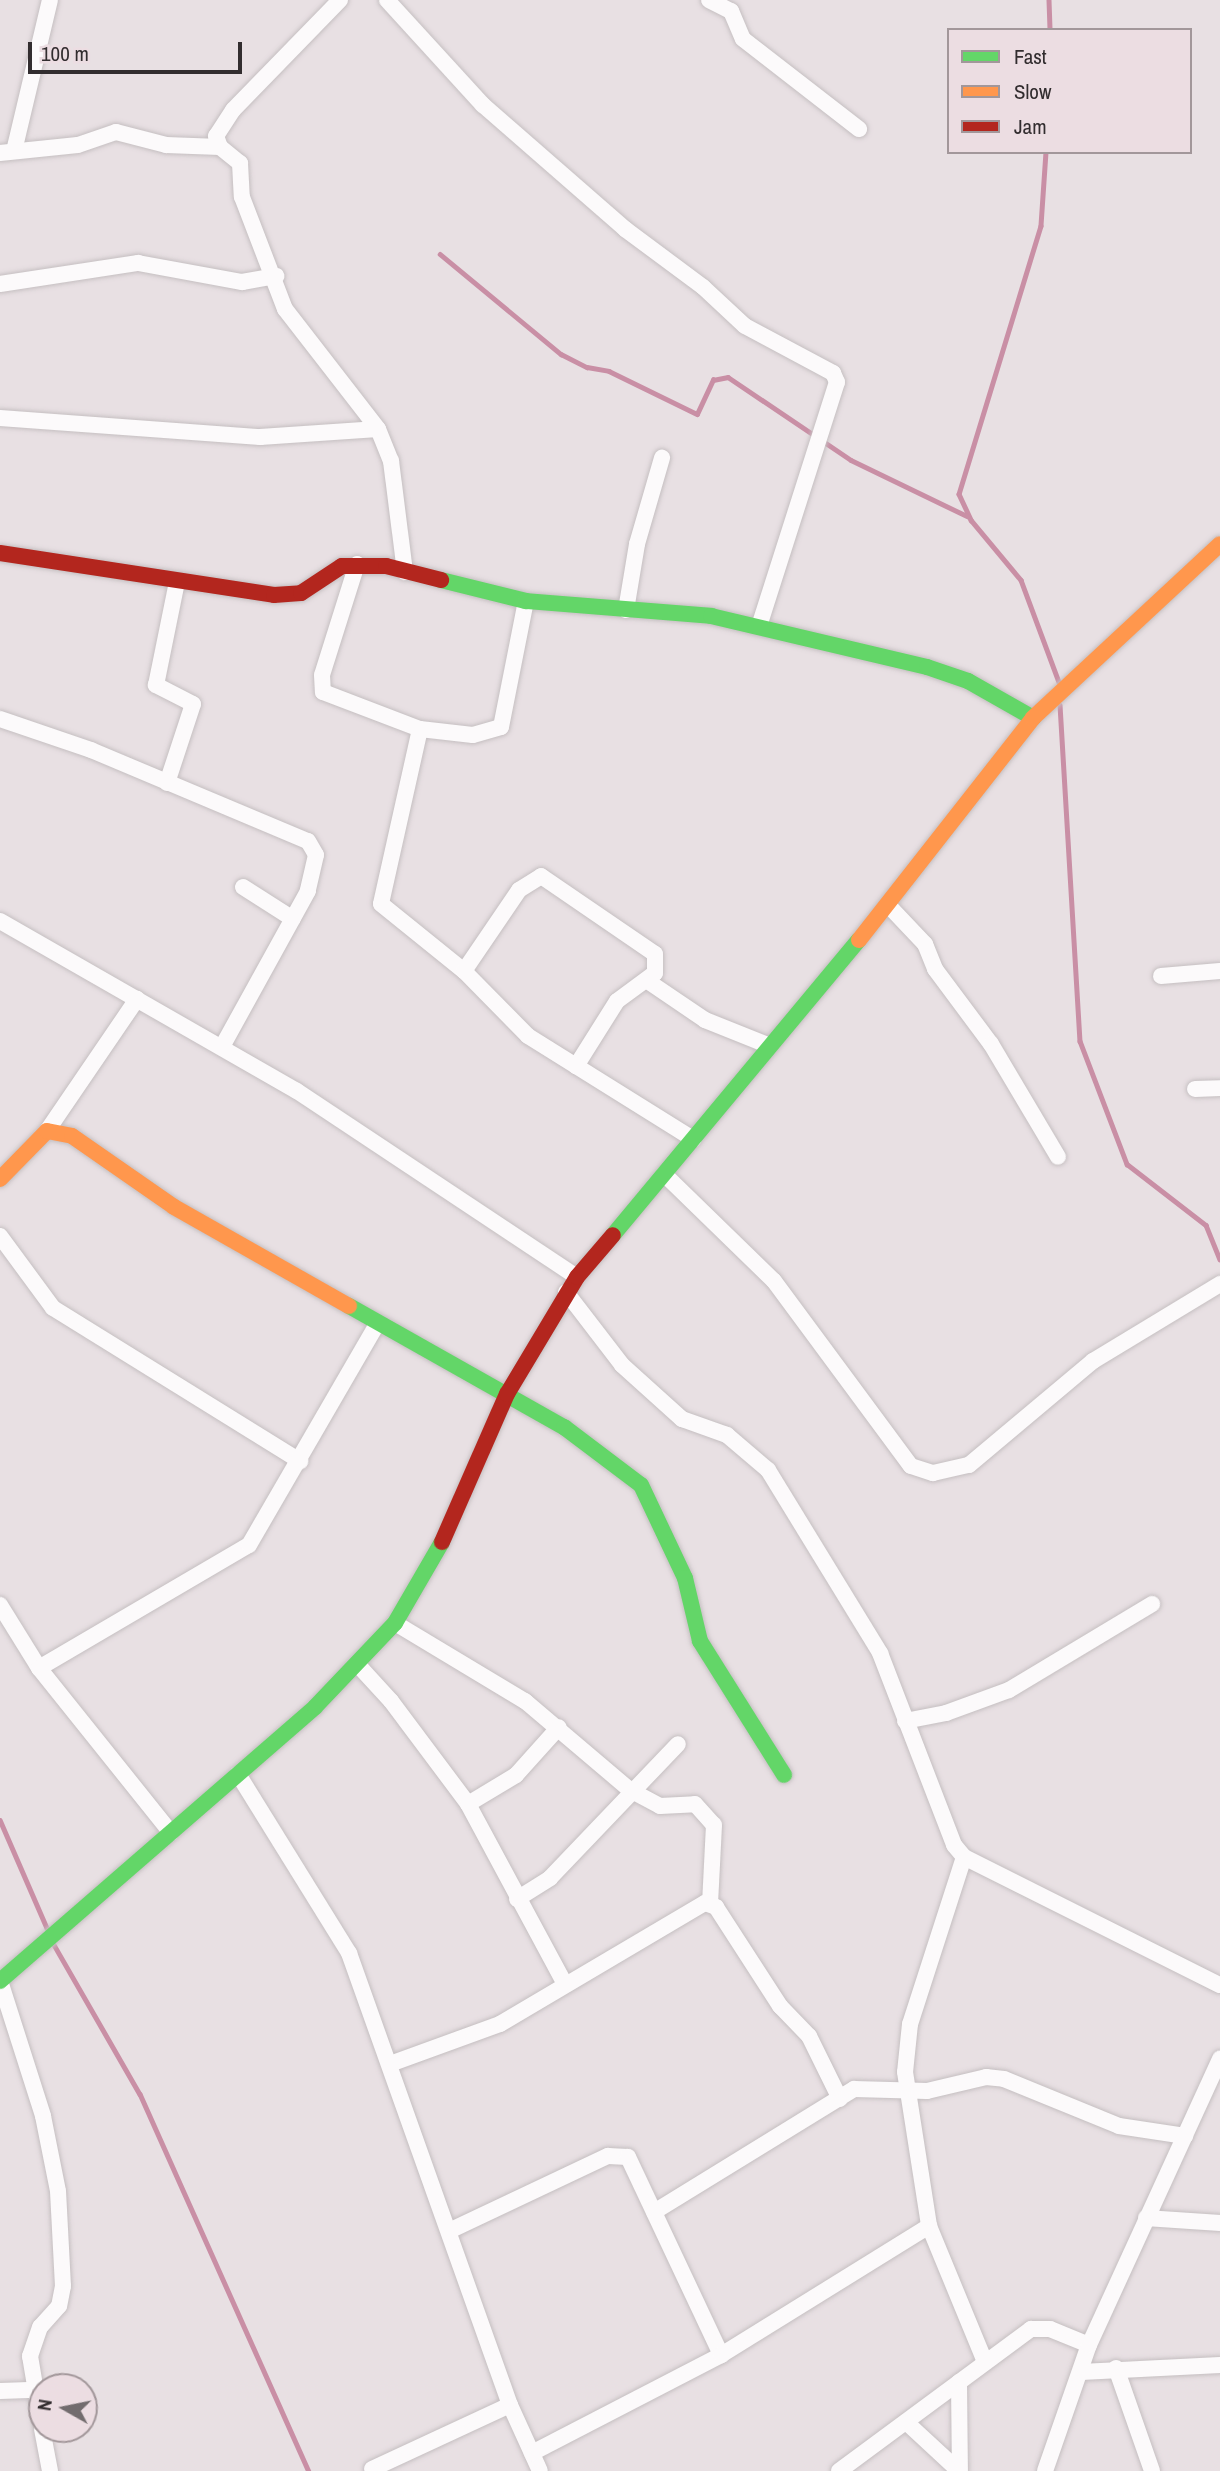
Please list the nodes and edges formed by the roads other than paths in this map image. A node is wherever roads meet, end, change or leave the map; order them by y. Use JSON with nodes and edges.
{"nodes":[{"id":1,"x":50,"y":0,"type":"edge"},
{"id":2,"x":340,"y":0,"type":"edge"},
{"id":3,"x":387,"y":0,"type":"edge"},
{"id":4,"x":709,"y":0,"type":"edge"},
{"id":5,"x":859,"y":129,"type":"dead end"},
{"id":6,"x":220,"y":148,"type":"junction"},
{"id":7,"x":7,"y":152,"type":"edge"},
{"id":8,"x":276,"y":276,"type":"junction"},
{"id":9,"x":0,"y":284,"type":"edge"},
{"id":10,"x":0,"y":418,"type":"edge"},
{"id":11,"x":378,"y":429,"type":"junction"},
{"id":12,"x":662,"y":458,"type":"dead end"},
{"id":13,"x":1220,"y":544,"type":"edge"},
{"id":14,"x":0,"y":553,"type":"edge"},
{"id":15,"x":357,"y":564,"type":"junction"},
{"id":16,"x":405,"y":572,"type":"junction"},
{"id":17,"x":177,"y":582,"type":"junction"},
{"id":18,"x":526,"y":601,"type":"junction"},
{"id":19,"x":626,"y":610,"type":"junction"},
{"id":20,"x":759,"y":626,"type":"junction"},
{"id":21,"x":1033,"y":718,"type":"junction"},
{"id":22,"x":0,"y":719,"type":"edge"},
{"id":23,"x":420,"y":729,"type":"junction"},
{"id":24,"x":167,"y":783,"type":"junction"},
{"id":25,"x":243,"y":887,"type":"dead end"},
{"id":26,"x":888,"y":905,"type":"junction"},
{"id":27,"x":293,"y":919,"type":"junction"},
{"id":28,"x":2,"y":927,"type":"edge"},
{"id":29,"x":464,"y":971,"type":"junction"},
{"id":30,"x":1220,"y":971,"type":"edge"},
{"id":31,"x":1161,"y":976,"type":"dead end"},
{"id":32,"x":649,"y":982,"type":"junction"},
{"id":33,"x":137,"y":999,"type":"junction"},
{"id":34,"x":222,"y":1046,"type":"junction"},
{"id":35,"x":770,"y":1046,"type":"junction"},
{"id":36,"x":576,"y":1066,"type":"junction"},
{"id":37,"x":1220,"y":1088,"type":"edge"},
{"id":38,"x":1195,"y":1089,"type":"dead end"},
{"id":39,"x":47,"y":1131,"type":"junction"},
{"id":40,"x":693,"y":1139,"type":"junction"},
{"id":41,"x":1058,"y":1157,"type":"dead end"},
{"id":42,"x":664,"y":1174,"type":"junction"},
{"id":43,"x":0,"y":1179,"type":"edge"},
{"id":44,"x":0,"y":1236,"type":"edge"},
{"id":45,"x":577,"y":1277,"type":"junction"},
{"id":46,"x":1219,"y":1284,"type":"edge"},
{"id":47,"x":566,"y":1292,"type":"junction"},
{"id":48,"x":377,"y":1324,"type":"junction"},
{"id":49,"x":508,"y":1394,"type":"junction"},
{"id":50,"x":300,"y":1461,"type":"junction"},
{"id":51,"x":1152,"y":1604,"type":"dead end"},
{"id":52,"x":0,"y":1605,"type":"edge"},
{"id":53,"x":395,"y":1623,"type":"junction"},
{"id":54,"x":358,"y":1665,"type":"junction"},
{"id":55,"x":39,"y":1668,"type":"junction"},
{"id":56,"x":905,"y":1721,"type":"junction"},
{"id":57,"x":559,"y":1727,"type":"junction"},
{"id":58,"x":678,"y":1744,"type":"dead end"},
{"id":59,"x":238,"y":1774,"type":"junction"},
{"id":60,"x":784,"y":1775,"type":"dead end"},
{"id":61,"x":630,"y":1790,"type":"junction"},
{"id":62,"x":468,"y":1804,"type":"junction"},
{"id":63,"x":171,"y":1833,"type":"junction"},
{"id":64,"x":964,"y":1857,"type":"junction"},
{"id":65,"x":517,"y":1899,"type":"junction"},
{"id":66,"x":710,"y":1903,"type":"junction"},
{"id":67,"x":0,"y":1981,"type":"edge"},
{"id":68,"x":565,"y":1984,"type":"junction"},
{"id":69,"x":1220,"y":1985,"type":"edge"},
{"id":70,"x":1220,"y":2059,"type":"edge"},
{"id":71,"x":390,"y":2064,"type":"junction"},
{"id":72,"x":909,"y":2091,"type":"junction"},
{"id":73,"x":1213,"y":2096,"type":"edge"},
{"id":74,"x":840,"y":2099,"type":"junction"},
{"id":75,"x":1185,"y":2136,"type":"junction"},
{"id":76,"x":654,"y":2211,"type":"junction"},
{"id":77,"x":1146,"y":2218,"type":"junction"},
{"id":78,"x":1220,"y":2223,"type":"edge"},
{"id":79,"x":929,"y":2226,"type":"junction"},
{"id":80,"x":449,"y":2231,"type":"junction"},
{"id":81,"x":1089,"y":2345,"type":"junction"},
{"id":82,"x":721,"y":2355,"type":"junction"},
{"id":83,"x":985,"y":2362,"type":"junction"},
{"id":84,"x":1220,"y":2365,"type":"edge"},
{"id":85,"x":1116,"y":2368,"type":"junction"},
{"id":86,"x":1081,"y":2372,"type":"junction"},
{"id":87,"x":33,"y":2373,"type":"edge"},
{"id":88,"x":959,"y":2382,"type":"junction"},
{"id":89,"x":28,"y":2390,"type":"edge"},
{"id":90,"x":0,"y":2391,"type":"edge"},
{"id":91,"x":510,"y":2405,"type":"junction"},
{"id":92,"x":906,"y":2422,"type":"junction"},
{"id":93,"x":45,"y":2443,"type":"edge"},
{"id":94,"x":532,"y":2453,"type":"junction"},
{"id":95,"x":372,"y":2469,"type":"edge"},
{"id":96,"x":50,"y":2471,"type":"edge"},
{"id":97,"x":540,"y":2471,"type":"edge"},
{"id":98,"x":839,"y":2471,"type":"edge"},
{"id":99,"x":960,"y":2471,"type":"edge"},
{"id":100,"x":1045,"y":2471,"type":"edge"},
{"id":101,"x":1152,"y":2471,"type":"edge"}],
"edges":[{"from":1,"to":7,"type":"street"},
{"from":2,"to":6,"type":"street"},
{"from":3,"to":20,"type":"street"},
{"from":4,"to":5,"type":"street"},
{"from":6,"to":7,"type":"street"},
{"from":6,"to":8,"type":"street"},
{"from":8,"to":9,"type":"street"},
{"from":8,"to":11,"type":"street"},
{"from":10,"to":11,"type":"street"},
{"from":11,"to":16,"type":"street"},
{"from":12,"to":19,"type":"street"},
{"from":13,"to":21,"type":"street"},
{"from":14,"to":17,"type":"street"},
{"from":15,"to":16,"type":"street"},
{"from":15,"to":17,"type":"street"},
{"from":15,"to":23,"type":"street"},
{"from":16,"to":18,"type":"street"},
{"from":17,"to":24,"type":"street"},
{"from":18,"to":19,"type":"street"},
{"from":18,"to":23,"type":"street"},
{"from":19,"to":20,"type":"street"},
{"from":20,"to":21,"type":"street"},
{"from":21,"to":26,"type":"street"},
{"from":22,"to":24,"type":"street"},
{"from":23,"to":29,"type":"street"},
{"from":24,"to":27,"type":"street"},
{"from":25,"to":27,"type":"street"},
{"from":26,"to":35,"type":"street"},
{"from":26,"to":41,"type":"street"},
{"from":27,"to":34,"type":"street"},
{"from":28,"to":33,"type":"street"},
{"from":29,"to":32,"type":"street"},
{"from":29,"to":36,"type":"street"},
{"from":30,"to":31,"type":"street"},
{"from":32,"to":35,"type":"street"},
{"from":32,"to":36,"type":"street"},
{"from":33,"to":34,"type":"street"},
{"from":33,"to":39,"type":"street"},
{"from":34,"to":45,"type":"street"},
{"from":35,"to":40,"type":"street"},
{"from":36,"to":40,"type":"street"},
{"from":37,"to":38,"type":"street"},
{"from":39,"to":43,"type":"street"},
{"from":39,"to":48,"type":"street"},
{"from":40,"to":42,"type":"street"},
{"from":42,"to":45,"type":"street"},
{"from":42,"to":46,"type":"street"},
{"from":44,"to":50,"type":"street"},
{"from":45,"to":47,"type":"street"},
{"from":47,"to":49,"type":"street"},
{"from":47,"to":56,"type":"street"},
{"from":48,"to":49,"type":"street"},
{"from":48,"to":50,"type":"street"},
{"from":49,"to":53,"type":"street"},
{"from":49,"to":60,"type":"street"},
{"from":50,"to":55,"type":"street"},
{"from":51,"to":56,"type":"street"},
{"from":52,"to":55,"type":"street"},
{"from":53,"to":54,"type":"street"},
{"from":53,"to":57,"type":"street"},
{"from":54,"to":59,"type":"street"},
{"from":54,"to":62,"type":"street"},
{"from":55,"to":63,"type":"street"},
{"from":56,"to":64,"type":"street"},
{"from":57,"to":61,"type":"street"},
{"from":57,"to":62,"type":"street"},
{"from":58,"to":61,"type":"street"},
{"from":59,"to":63,"type":"street"},
{"from":59,"to":71,"type":"street"},
{"from":61,"to":65,"type":"street"},
{"from":61,"to":66,"type":"street"},
{"from":62,"to":65,"type":"street"},
{"from":63,"to":67,"type":"street"},
{"from":64,"to":69,"type":"street"},
{"from":64,"to":72,"type":"street"},
{"from":65,"to":68,"type":"street"},
{"from":66,"to":68,"type":"street"},
{"from":66,"to":74,"type":"street"},
{"from":67,"to":87,"type":"street"},
{"from":68,"to":71,"type":"street"},
{"from":70,"to":73,"type":"street"},
{"from":71,"to":80,"type":"street"},
{"from":72,"to":74,"type":"street"},
{"from":72,"to":75,"type":"street"},
{"from":72,"to":79,"type":"street"},
{"from":73,"to":75,"type":"street"},
{"from":74,"to":76,"type":"street"},
{"from":75,"to":77,"type":"street"},
{"from":76,"to":80,"type":"street"},
{"from":76,"to":82,"type":"street"},
{"from":77,"to":78,"type":"street"},
{"from":77,"to":81,"type":"street"},
{"from":79,"to":82,"type":"street"},
{"from":79,"to":83,"type":"street"},
{"from":80,"to":91,"type":"street"},
{"from":81,"to":83,"type":"street"},
{"from":81,"to":86,"type":"street"},
{"from":82,"to":94,"type":"street"},
{"from":83,"to":88,"type":"street"},
{"from":84,"to":85,"type":"street"},
{"from":85,"to":86,"type":"street"},
{"from":85,"to":101,"type":"street"},
{"from":86,"to":100,"type":"street"},
{"from":88,"to":92,"type":"street"},
{"from":88,"to":99,"type":"street"},
{"from":89,"to":90,"type":"street"},
{"from":91,"to":94,"type":"street"},
{"from":91,"to":95,"type":"street"},
{"from":92,"to":98,"type":"street"},
{"from":92,"to":99,"type":"street"},
{"from":93,"to":96,"type":"street"},
{"from":94,"to":97,"type":"street"}]}
